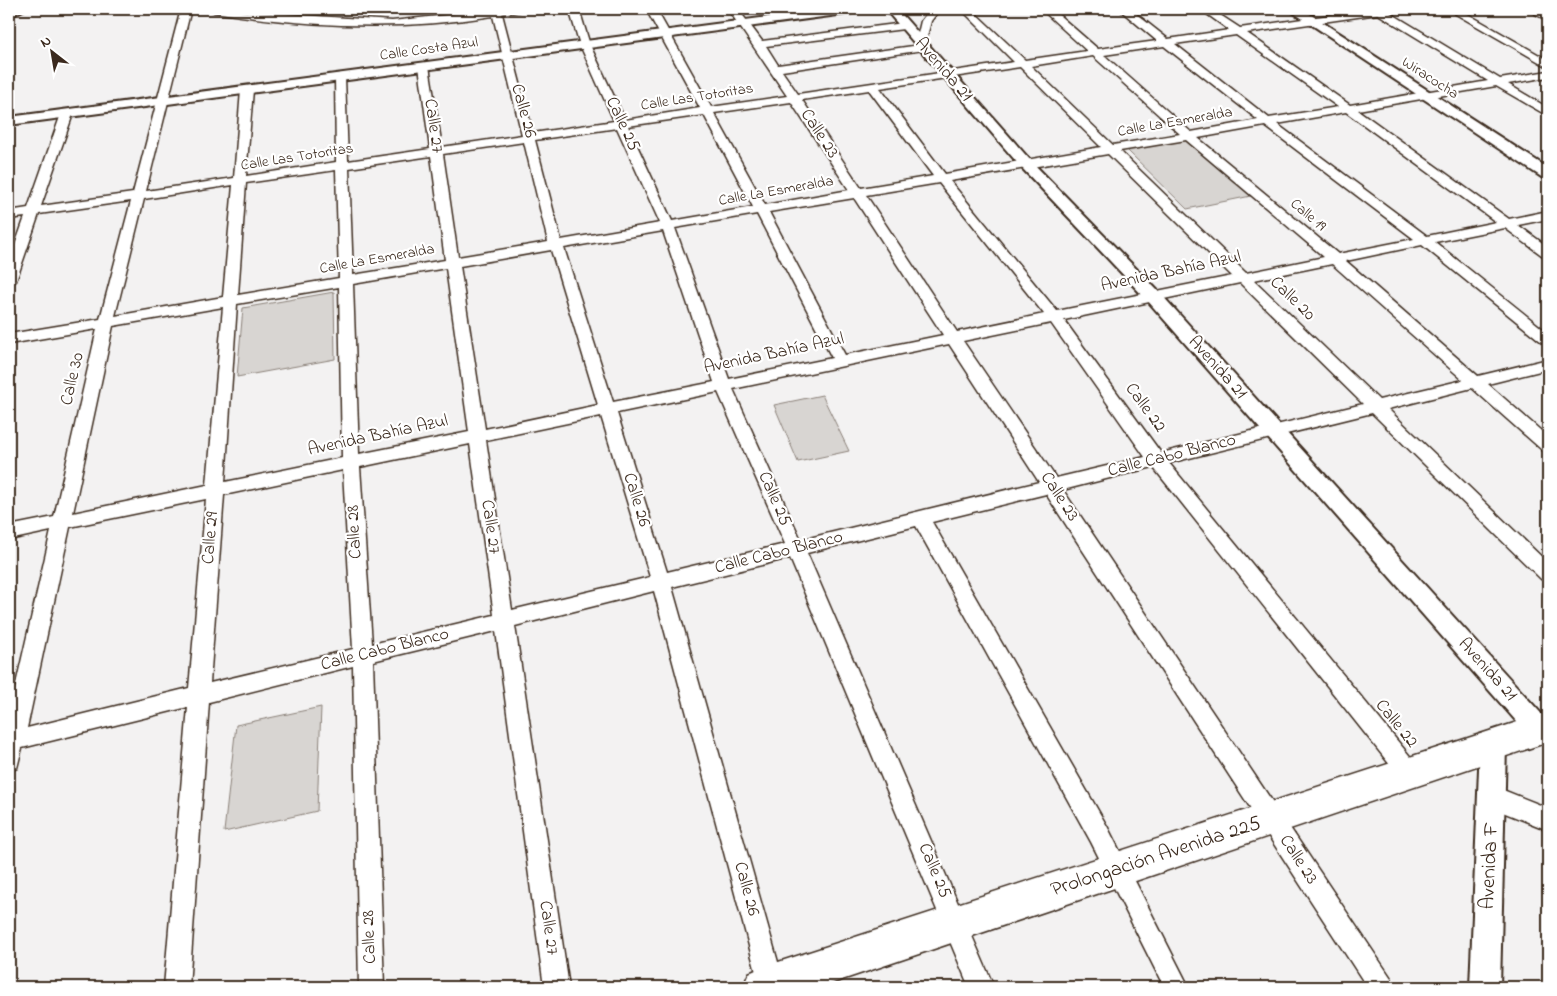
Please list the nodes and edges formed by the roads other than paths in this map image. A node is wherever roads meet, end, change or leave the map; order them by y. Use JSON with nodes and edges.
{"nodes":[{"id":1,"x":20,"y":9,"type":"edge"},
{"id":2,"x":186,"y":9,"type":"edge"},
{"id":3,"x":214,"y":9,"type":"edge"},
{"id":4,"x":425,"y":9,"type":"edge"},
{"id":5,"x":517,"y":9,"type":"edge"},
{"id":6,"x":574,"y":9,"type":"edge"},
{"id":7,"x":651,"y":9,"type":"edge"},
{"id":8,"x":734,"y":9,"type":"edge"},
{"id":9,"x":854,"y":9,"type":"edge"},
{"id":10,"x":891,"y":9,"type":"edge"},
{"id":11,"x":935,"y":9,"type":"edge"},
{"id":12,"x":966,"y":9,"type":"edge"},
{"id":13,"x":1046,"y":9,"type":"edge"},
{"id":14,"x":1124,"y":9,"type":"edge"},
{"id":15,"x":1205,"y":9,"type":"edge"},
{"id":16,"x":1294,"y":9,"type":"edge"},
{"id":17,"x":1383,"y":9,"type":"edge"},
{"id":18,"x":1452,"y":9,"type":"edge"},
{"id":19,"x":1531,"y":9,"type":"edge"},
{"id":20,"x":237,"y":10,"type":"edge"},
{"id":21,"x":338,"y":11,"type":"dead end"},
{"id":22,"x":817,"y":11,"type":"edge"},
{"id":23,"x":9,"y":13,"type":"edge"},
{"id":24,"x":497,"y":13,"type":"junction"},
{"id":25,"x":1548,"y":18,"type":"edge"},
{"id":26,"x":308,"y":20,"type":"junction"},
{"id":27,"x":1312,"y":20,"type":"junction"},
{"id":28,"x":424,"y":21,"type":"junction"},
{"id":29,"x":745,"y":23,"type":"junction"},
{"id":30,"x":904,"y":26,"type":"junction"},
{"id":31,"x":1237,"y":32,"type":"junction"},
{"id":32,"x":668,"y":34,"type":"junction"},
{"id":33,"x":1167,"y":42,"type":"junction"},
{"id":34,"x":585,"y":44,"type":"junction"},
{"id":35,"x":759,"y":44,"type":"junction"},
{"id":36,"x":923,"y":44,"type":"junction"},
{"id":37,"x":1096,"y":53,"type":"junction"},
{"id":38,"x":508,"y":55,"type":"junction"},
{"id":39,"x":1023,"y":64,"type":"junction"},
{"id":40,"x":1548,"y":64,"type":"edge"},
{"id":41,"x":424,"y":66,"type":"junction"},
{"id":42,"x":776,"y":69,"type":"junction"},
{"id":43,"x":1548,"y":74,"type":"edge"},
{"id":44,"x":947,"y":75,"type":"junction"},
{"id":45,"x":340,"y":77,"type":"junction"},
{"id":46,"x":1497,"y":83,"type":"junction"},
{"id":47,"x":872,"y":86,"type":"junction"},
{"id":48,"x":247,"y":90,"type":"junction"},
{"id":49,"x":1427,"y":96,"type":"junction"},
{"id":50,"x":794,"y":98,"type":"junction"},
{"id":51,"x":161,"y":101,"type":"junction"},
{"id":52,"x":1349,"y":108,"type":"junction"},
{"id":53,"x":707,"y":111,"type":"junction"},
{"id":54,"x":1548,"y":113,"type":"edge"},
{"id":55,"x":67,"y":114,"type":"junction"},
{"id":56,"x":9,"y":122,"type":"edge"},
{"id":57,"x":1268,"y":122,"type":"junction"},
{"id":58,"x":623,"y":123,"type":"junction"},
{"id":59,"x":1189,"y":136,"type":"junction"},
{"id":60,"x":530,"y":137,"type":"junction"},
{"id":61,"x":1111,"y":150,"type":"junction"},
{"id":62,"x":436,"y":151,"type":"junction"},
{"id":63,"x":1026,"y":164,"type":"junction"},
{"id":64,"x":344,"y":165,"type":"junction"},
{"id":65,"x":1548,"y":176,"type":"edge"},
{"id":66,"x":942,"y":179,"type":"junction"},
{"id":67,"x":240,"y":180,"type":"junction"},
{"id":68,"x":858,"y":193,"type":"junction"},
{"id":69,"x":138,"y":195,"type":"junction"},
{"id":70,"x":762,"y":210,"type":"junction"},
{"id":71,"x":33,"y":211,"type":"junction"},
{"id":72,"x":9,"y":215,"type":"edge"},
{"id":73,"x":1548,"y":215,"type":"edge"},
{"id":74,"x":1507,"y":223,"type":"junction"},
{"id":75,"x":668,"y":226,"type":"junction"},
{"id":76,"x":1424,"y":240,"type":"junction"},
{"id":77,"x":556,"y":245,"type":"junction"},
{"id":78,"x":1548,"y":253,"type":"edge"},
{"id":79,"x":1335,"y":259,"type":"junction"},
{"id":80,"x":453,"y":263,"type":"junction"},
{"id":81,"x":1243,"y":278,"type":"junction"},
{"id":82,"x":9,"y":281,"type":"edge"},
{"id":83,"x":344,"y":281,"type":"junction"},
{"id":84,"x":1153,"y":296,"type":"junction"},
{"id":85,"x":230,"y":301,"type":"junction"},
{"id":86,"x":1054,"y":317,"type":"junction"},
{"id":87,"x":106,"y":322,"type":"junction"},
{"id":88,"x":953,"y":338,"type":"junction"},
{"id":89,"x":9,"y":339,"type":"edge"},
{"id":90,"x":1548,"y":340,"type":"edge"},
{"id":91,"x":841,"y":361,"type":"junction"},
{"id":92,"x":1548,"y":364,"type":"edge"},
{"id":93,"x":1475,"y":382,"type":"junction"},
{"id":94,"x":723,"y":385,"type":"junction"},
{"id":95,"x":1375,"y":406,"type":"junction"},
{"id":96,"x":609,"y":409,"type":"junction"},
{"id":97,"x":1274,"y":431,"type":"junction"},
{"id":98,"x":477,"y":436,"type":"junction"},
{"id":99,"x":1548,"y":446,"type":"edge"},
{"id":100,"x":1157,"y":460,"type":"junction"},
{"id":101,"x":351,"y":462,"type":"junction"},
{"id":102,"x":1051,"y":486,"type":"junction"},
{"id":103,"x":215,"y":490,"type":"junction"},
{"id":104,"x":920,"y":518,"type":"junction"},
{"id":105,"x":62,"y":522,"type":"junction"},
{"id":106,"x":9,"y":533,"type":"edge"},
{"id":107,"x":796,"y":549,"type":"junction"},
{"id":108,"x":1548,"y":574,"type":"edge"},
{"id":109,"x":661,"y":582,"type":"junction"},
{"id":110,"x":504,"y":620,"type":"junction"},
{"id":111,"x":362,"y":655,"type":"junction"},
{"id":112,"x":199,"y":696,"type":"junction"},
{"id":113,"x":1544,"y":728,"type":"edge"},
{"id":114,"x":11,"y":742,"type":"edge"},
{"id":115,"x":1492,"y":745,"type":"junction"},
{"id":116,"x":9,"y":761,"type":"edge"},
{"id":117,"x":1410,"y":773,"type":"junction"},
{"id":118,"x":1493,"y":797,"type":"junction"},
{"id":119,"x":1271,"y":819,"type":"junction"},
{"id":120,"x":1548,"y":819,"type":"edge"},
{"id":121,"x":1116,"y":870,"type":"junction"},
{"id":122,"x":956,"y":923,"type":"junction"},
{"id":123,"x":770,"y":986,"type":"edge"},
{"id":124,"x":176,"y":987,"type":"edge"},
{"id":125,"x":372,"y":987,"type":"edge"},
{"id":126,"x":557,"y":987,"type":"edge"},
{"id":127,"x":982,"y":987,"type":"edge"},
{"id":128,"x":1177,"y":987,"type":"edge"},
{"id":129,"x":1382,"y":987,"type":"edge"},
{"id":130,"x":1484,"y":987,"type":"edge"}],
"edges":[{"from":1,"to":23,"type":"street"},
{"from":2,"to":51,"type":"street","name":"Calle 30"},
{"from":3,"to":20,"type":"street"},
{"from":4,"to":28,"type":"street"},
{"from":5,"to":24,"type":"street"},
{"from":6,"to":34,"type":"street","name":"Calle 25"},
{"from":7,"to":32,"type":"street"},
{"from":8,"to":29,"type":"street","name":"Calle 23"},
{"from":9,"to":22,"type":"street","name":"Calle Costa Azul"},
{"from":10,"to":30,"type":"street","name":"Avenida 21"},
{"from":11,"to":36,"type":"street"},
{"from":12,"to":39,"type":"street","name":"Calle 20"},
{"from":13,"to":37,"type":"street","name":"Calle 19"},
{"from":14,"to":33,"type":"street"},
{"from":15,"to":31,"type":"street"},
{"from":16,"to":27,"type":"street","name":"Wiracocha"},
{"from":17,"to":27,"type":"street","name":"Calle Las Totoritas"},
{"from":17,"to":46,"type":"street"},
{"from":18,"to":40,"type":"street"},
{"from":19,"to":25,"type":"street"},
{"from":20,"to":26,"type":"street"},
{"from":21,"to":26,"type":"street"},
{"from":22,"to":29,"type":"street","name":"Calle Costa Azul"},
{"from":24,"to":28,"type":"street"},
{"from":24,"to":38,"type":"street","name":"Calle 26"},
{"from":26,"to":28,"type":"street"},
{"from":27,"to":31,"type":"street","name":"Calle Las Totoritas"},
{"from":27,"to":49,"type":"street","name":"Wiracocha"},
{"from":29,"to":32,"type":"street","name":"Calle Costa Azul"},
{"from":29,"to":35,"type":"street","name":"Calle 23"},
{"from":30,"to":35,"type":"street"},
{"from":30,"to":36,"type":"street","name":"Avenida 21"},
{"from":31,"to":33,"type":"street","name":"Calle Las Totoritas"},
{"from":31,"to":52,"type":"street"},
{"from":32,"to":34,"type":"street","name":"Calle Costa Azul"},
{"from":32,"to":53,"type":"street"},
{"from":33,"to":37,"type":"street","name":"Calle Las Totoritas"},
{"from":33,"to":57,"type":"street"},
{"from":34,"to":38,"type":"street","name":"Calle Costa Azul"},
{"from":34,"to":58,"type":"street","name":"Calle 25"},
{"from":35,"to":42,"type":"street","name":"Calle 23"},
{"from":36,"to":42,"type":"street"},
{"from":36,"to":44,"type":"street","name":"Avenida 21"},
{"from":37,"to":39,"type":"street","name":"Calle Las Totoritas"},
{"from":37,"to":59,"type":"street","name":"Calle 19"},
{"from":38,"to":41,"type":"street","name":"Calle Costa Azul"},
{"from":38,"to":60,"type":"street","name":"Calle 26"},
{"from":39,"to":44,"type":"street","name":"Calle Las Totoritas"},
{"from":39,"to":61,"type":"street","name":"Calle 20"},
{"from":41,"to":45,"type":"street","name":"Calle Costa Azul"},
{"from":41,"to":62,"type":"street","name":"Calle 27"},
{"from":42,"to":50,"type":"street","name":"Calle 23"},
{"from":43,"to":46,"type":"street","name":"Calle La Esmeralda"},
{"from":44,"to":47,"type":"street","name":"Calle Las Totoritas"},
{"from":44,"to":63,"type":"street","name":"Avenida 21"},
{"from":45,"to":48,"type":"street","name":"Calle Costa Azul"},
{"from":45,"to":64,"type":"street","name":"Calle 28"},
{"from":46,"to":49,"type":"street","name":"Calle La Esmeralda"},
{"from":46,"to":54,"type":"street"},
{"from":47,"to":50,"type":"street","name":"Calle Las Totoritas"},
{"from":47,"to":66,"type":"street","name":"Calle 22"},
{"from":48,"to":51,"type":"street","name":"Calle Costa Azul"},
{"from":48,"to":67,"type":"street","name":"Calle 29"},
{"from":49,"to":52,"type":"street","name":"Calle La Esmeralda"},
{"from":49,"to":65,"type":"street","name":"Wiracocha"},
{"from":50,"to":53,"type":"street","name":"Calle Las Totoritas"},
{"from":50,"to":68,"type":"street","name":"Calle 23"},
{"from":51,"to":55,"type":"street","name":"Calle Costa Azul"},
{"from":51,"to":69,"type":"street","name":"Calle 30"},
{"from":52,"to":57,"type":"street","name":"Calle La Esmeralda"},
{"from":52,"to":74,"type":"street"},
{"from":53,"to":58,"type":"street","name":"Calle Las Totoritas"},
{"from":53,"to":70,"type":"street"},
{"from":55,"to":56,"type":"street","name":"Calle Costa Azul"},
{"from":55,"to":71,"type":"street"},
{"from":57,"to":59,"type":"street","name":"Calle La Esmeralda"},
{"from":57,"to":76,"type":"street"},
{"from":58,"to":60,"type":"street","name":"Calle Las Totoritas"},
{"from":58,"to":75,"type":"street","name":"Calle 25"},
{"from":59,"to":61,"type":"street","name":"Calle La Esmeralda"},
{"from":59,"to":79,"type":"street","name":"Calle 19"},
{"from":60,"to":62,"type":"street","name":"Calle Las Totoritas"},
{"from":60,"to":77,"type":"street","name":"Calle 26"},
{"from":61,"to":63,"type":"street","name":"Calle La Esmeralda"},
{"from":61,"to":81,"type":"street","name":"Calle 20"},
{"from":62,"to":64,"type":"street","name":"Calle Las Totoritas"},
{"from":62,"to":80,"type":"street","name":"Calle 27"},
{"from":63,"to":66,"type":"street","name":"Calle La Esmeralda"},
{"from":63,"to":84,"type":"street","name":"Avenida 21"},
{"from":64,"to":67,"type":"street","name":"Calle Las Totoritas"},
{"from":64,"to":83,"type":"street","name":"Calle 28"},
{"from":66,"to":68,"type":"street","name":"Calle La Esmeralda"},
{"from":66,"to":86,"type":"street","name":"Calle 22"},
{"from":67,"to":69,"type":"street","name":"Calle Las Totoritas"},
{"from":67,"to":85,"type":"street","name":"Calle 29"},
{"from":68,"to":70,"type":"street","name":"Calle La Esmeralda"},
{"from":68,"to":88,"type":"street","name":"Calle 23"},
{"from":69,"to":71,"type":"street","name":"Calle Las Totoritas"},
{"from":69,"to":87,"type":"street","name":"Calle 30"},
{"from":70,"to":75,"type":"street","name":"Calle La Esmeralda"},
{"from":70,"to":91,"type":"street"},
{"from":71,"to":72,"type":"street","name":"Calle Las Totoritas"},
{"from":71,"to":82,"type":"street"},
{"from":73,"to":74,"type":"street","name":"Avenida Bahía Azul"},
{"from":74,"to":76,"type":"street","name":"Avenida Bahía Azul"},
{"from":74,"to":78,"type":"street"},
{"from":75,"to":77,"type":"street","name":"Calle La Esmeralda"},
{"from":75,"to":94,"type":"street","name":"Calle 25"},
{"from":76,"to":79,"type":"street","name":"Avenida Bahía Azul"},
{"from":76,"to":90,"type":"street"},
{"from":77,"to":80,"type":"street","name":"Calle La Esmeralda"},
{"from":77,"to":96,"type":"street","name":"Calle 26"},
{"from":79,"to":81,"type":"street","name":"Avenida Bahía Azul"},
{"from":79,"to":93,"type":"street","name":"Calle 19"},
{"from":80,"to":83,"type":"street","name":"Calle La Esmeralda"},
{"from":80,"to":98,"type":"street","name":"Calle 27"},
{"from":81,"to":84,"type":"street","name":"Avenida Bahía Azul"},
{"from":81,"to":95,"type":"street","name":"Calle 20"},
{"from":83,"to":85,"type":"street","name":"Calle La Esmeralda"},
{"from":83,"to":101,"type":"street","name":"Calle 28"},
{"from":84,"to":86,"type":"street","name":"Avenida Bahía Azul"},
{"from":84,"to":97,"type":"street","name":"Avenida 21"},
{"from":85,"to":87,"type":"street","name":"Calle La Esmeralda"},
{"from":85,"to":103,"type":"street","name":"Calle 29"},
{"from":86,"to":88,"type":"street","name":"Avenida Bahía Azul"},
{"from":86,"to":100,"type":"street","name":"Calle 22"},
{"from":87,"to":89,"type":"street","name":"Calle La Esmeralda"},
{"from":87,"to":105,"type":"street","name":"Calle 30"},
{"from":88,"to":91,"type":"street","name":"Avenida Bahía Azul"},
{"from":88,"to":102,"type":"street","name":"Calle 23"},
{"from":91,"to":94,"type":"street","name":"Avenida Bahía Azul"},
{"from":92,"to":93,"type":"street","name":"Calle Cabo Blanco"},
{"from":93,"to":95,"type":"street","name":"Calle Cabo Blanco"},
{"from":93,"to":99,"type":"street","name":"Calle 19"},
{"from":94,"to":96,"type":"street","name":"Avenida Bahía Azul"},
{"from":94,"to":107,"type":"street","name":"Calle 25"},
{"from":95,"to":97,"type":"street","name":"Calle Cabo Blanco"},
{"from":95,"to":108,"type":"street","name":"Calle 20"},
{"from":96,"to":98,"type":"street","name":"Avenida Bahía Azul"},
{"from":96,"to":109,"type":"street","name":"Calle 26"},
{"from":97,"to":100,"type":"street","name":"Calle Cabo Blanco"},
{"from":97,"to":113,"type":"street","name":"Avenida 21"},
{"from":98,"to":101,"type":"street","name":"Avenida Bahía Azul"},
{"from":98,"to":110,"type":"street","name":"Calle 27"},
{"from":100,"to":102,"type":"street","name":"Calle Cabo Blanco"},
{"from":100,"to":117,"type":"street","name":"Calle 22"},
{"from":101,"to":103,"type":"street","name":"Avenida Bahía Azul"},
{"from":101,"to":111,"type":"street","name":"Calle 28"},
{"from":102,"to":104,"type":"street","name":"Calle Cabo Blanco"},
{"from":102,"to":119,"type":"street","name":"Calle 23"},
{"from":103,"to":105,"type":"street","name":"Avenida Bahía Azul"},
{"from":103,"to":112,"type":"street","name":"Calle 29"},
{"from":104,"to":107,"type":"street","name":"Calle Cabo Blanco"},
{"from":104,"to":121,"type":"street"},
{"from":105,"to":106,"type":"street","name":"Avenida Bahía Azul"},
{"from":105,"to":114,"type":"street","name":"Calle 30"},
{"from":107,"to":109,"type":"street","name":"Calle Cabo Blanco"},
{"from":107,"to":122,"type":"street","name":"Calle 25"},
{"from":109,"to":110,"type":"street","name":"Calle Cabo Blanco"},
{"from":109,"to":123,"type":"street","name":"Calle 26"},
{"from":110,"to":111,"type":"street","name":"Calle Cabo Blanco"},
{"from":110,"to":126,"type":"street","name":"Calle 27"},
{"from":111,"to":112,"type":"street","name":"Calle Cabo Blanco"},
{"from":111,"to":125,"type":"street","name":"Calle 28"},
{"from":112,"to":114,"type":"street","name":"Calle Cabo Blanco"},
{"from":112,"to":124,"type":"street","name":"Calle 29"},
{"from":113,"to":115,"type":"main road","name":"Prolongación Avenida 225"},
{"from":114,"to":116,"type":"street","name":"Calle 30"},
{"from":115,"to":117,"type":"main road","name":"Prolongación Avenida 225"},
{"from":115,"to":118,"type":"street","name":"Avenida F"},
{"from":117,"to":119,"type":"main road","name":"Prolongación Avenida 225"},
{"from":118,"to":120,"type":"street"},
{"from":118,"to":130,"type":"street","name":"Avenida F"},
{"from":119,"to":121,"type":"main road","name":"Prolongación Avenida 225"},
{"from":119,"to":129,"type":"street","name":"Calle 23"},
{"from":121,"to":122,"type":"main road","name":"Prolongación Avenida 225"},
{"from":121,"to":128,"type":"street"},
{"from":122,"to":123,"type":"main road","name":"Prolongación Avenida 225"},
{"from":122,"to":127,"type":"street","name":"Calle 25"}]}
